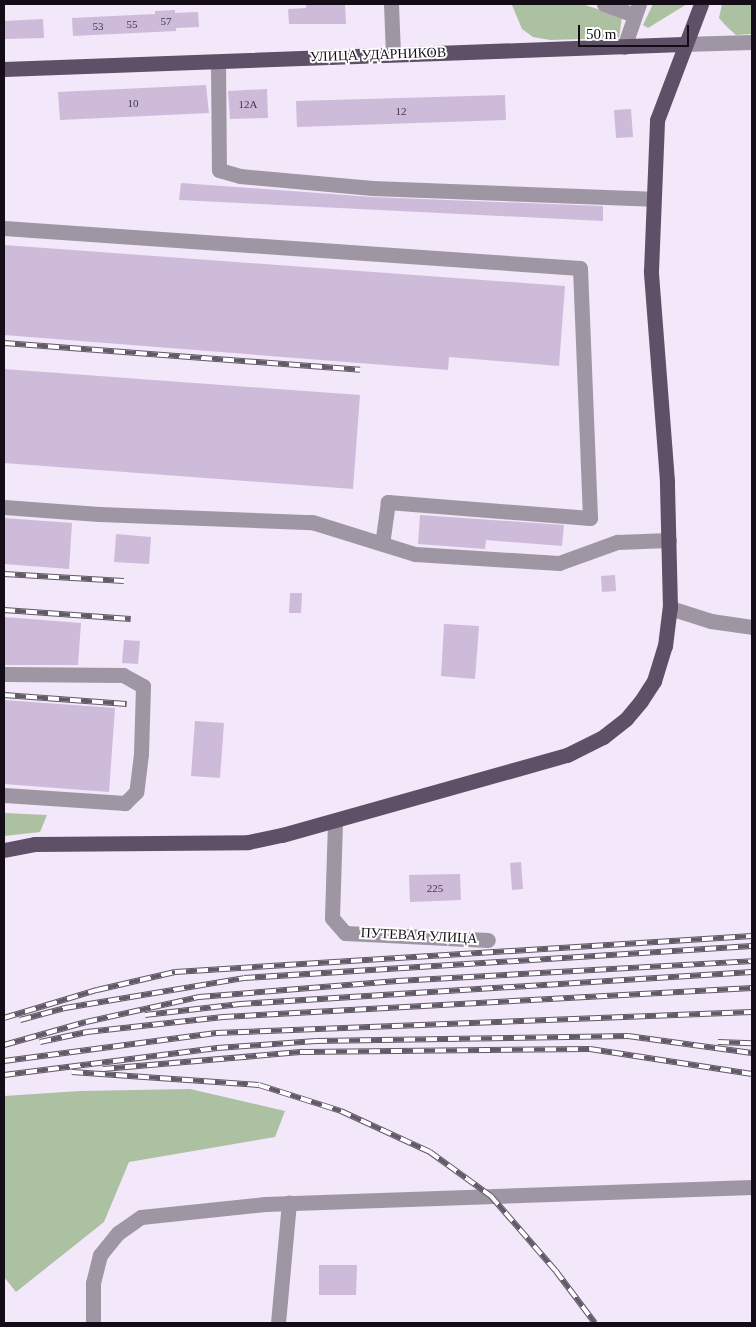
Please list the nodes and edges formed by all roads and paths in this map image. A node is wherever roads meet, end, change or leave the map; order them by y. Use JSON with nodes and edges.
{"nodes":[{"id":1,"x":391,"y":4,"type":"edge"},
{"id":2,"x":604,"y":4,"type":"edge"},
{"id":3,"x":701,"y":4,"type":"edge"},
{"id":4,"x":636,"y":9,"type":"edge"},
{"id":5,"x":752,"y":42,"type":"edge"},
{"id":6,"x":683,"y":44,"type":"junction"},
{"id":7,"x":624,"y":47,"type":"junction"},
{"id":8,"x":394,"y":54,"type":"junction"},
{"id":9,"x":218,"y":62,"type":"junction"},
{"id":10,"x":4,"y":69,"type":"edge"},
{"id":11,"x":652,"y":199,"type":"junction"},
{"id":12,"x":4,"y":228,"type":"edge"},
{"id":13,"x":4,"y":507,"type":"edge"},
{"id":14,"x":669,"y":540,"type":"junction"},
{"id":15,"x":382,"y":544,"type":"junction"},
{"id":16,"x":670,"y":608,"type":"junction"},
{"id":17,"x":752,"y":627,"type":"edge"},
{"id":18,"x":4,"y":674,"type":"edge"},
{"id":19,"x":4,"y":795,"type":"edge"},
{"id":20,"x":335,"y":822,"type":"junction"},
{"id":21,"x":4,"y":850,"type":"edge"},
{"id":22,"x":488,"y":940,"type":"dead end"},
{"id":23,"x":752,"y":1187,"type":"edge"},
{"id":24,"x":289,"y":1203,"type":"junction"},
{"id":25,"x":93,"y":1323,"type":"edge"},
{"id":26,"x":278,"y":1323,"type":"edge"}],
"edges":[{"from":1,"to":8,"type":"street"},
{"from":2,"to":4,"type":"street"},
{"from":3,"to":6,"type":"main road"},
{"from":4,"to":7,"type":"street"},
{"from":5,"to":6,"type":"street","name":"УЛИЦА УДАРНИКОВ"},
{"from":6,"to":7,"type":"main road","name":"УЛИЦА УДАРНИКОВ"},
{"from":6,"to":11,"type":"main road"},
{"from":7,"to":8,"type":"main road","name":"УЛИЦА УДАРНИКОВ"},
{"from":8,"to":9,"type":"main road","name":"УЛИЦА УДАРНИКОВ"},
{"from":9,"to":10,"type":"main road","name":"УЛИЦА УДАРНИКОВ"},
{"from":9,"to":11,"type":"street"},
{"from":11,"to":14,"type":"main road"},
{"from":12,"to":15,"type":"street"},
{"from":13,"to":15,"type":"street"},
{"from":14,"to":15,"type":"street"},
{"from":14,"to":16,"type":"main road"},
{"from":16,"to":17,"type":"street"},
{"from":16,"to":20,"type":"main road"},
{"from":18,"to":19,"type":"street"},
{"from":20,"to":21,"type":"main road"},
{"from":20,"to":22,"type":"street","name":"ПУТЕВАЯ УЛИЦА"},
{"from":23,"to":24,"type":"street"},
{"from":24,"to":25,"type":"street"},
{"from":24,"to":26,"type":"street"}]}
